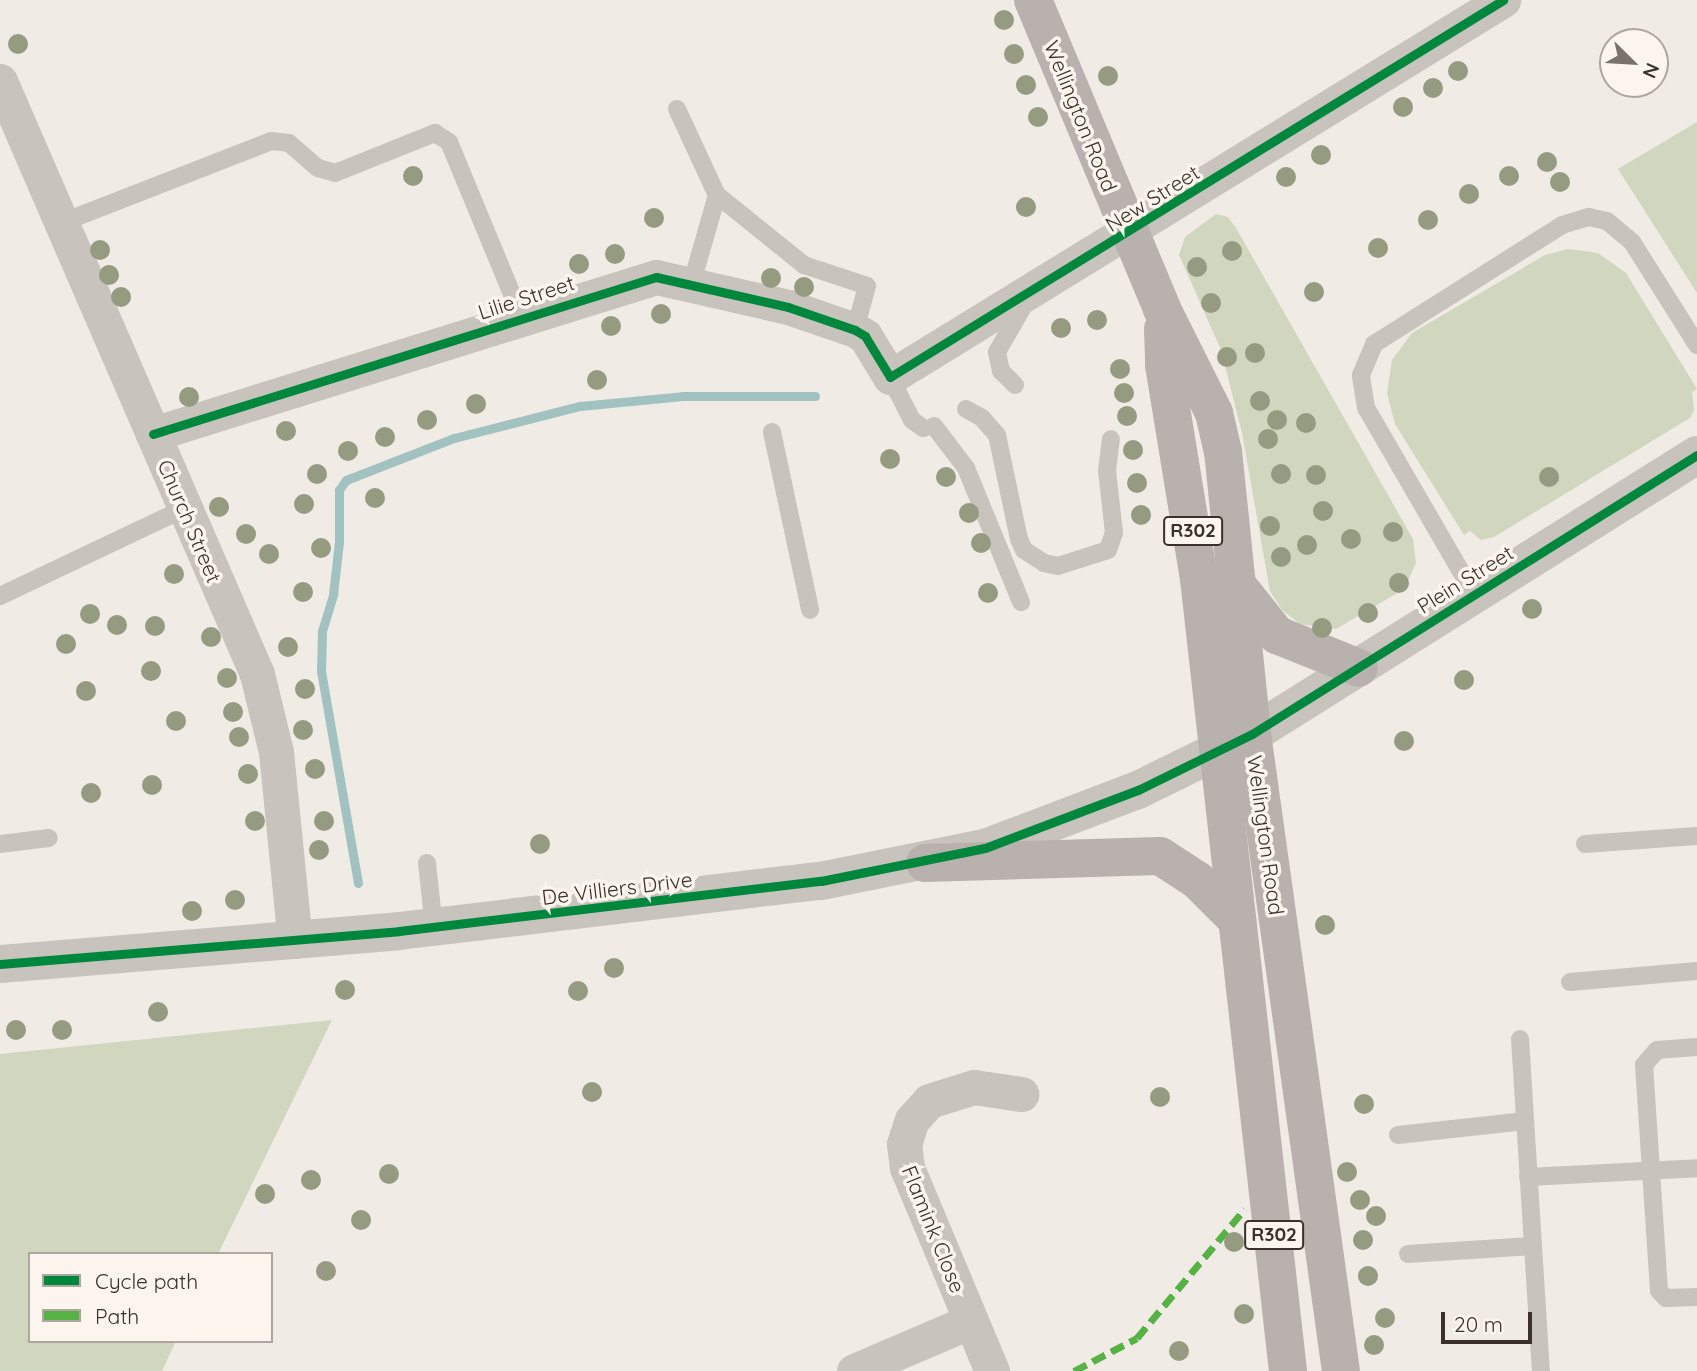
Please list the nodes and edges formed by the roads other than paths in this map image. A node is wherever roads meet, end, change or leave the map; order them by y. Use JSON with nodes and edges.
{"nodes":[{"id":1,"x":1033,"y":0,"type":"edge"},
{"id":2,"x":1491,"y":6,"type":"edge"},
{"id":3,"x":0,"y":81,"type":"edge"},
{"id":4,"x":677,"y":109,"type":"dead end"},
{"id":5,"x":718,"y":195,"type":"junction"},
{"id":6,"x":61,"y":223,"type":"junction"},
{"id":7,"x":1129,"y":233,"type":"junction"},
{"id":8,"x":692,"y":282,"type":"junction"},
{"id":9,"x":1037,"y":288,"type":"junction"},
{"id":10,"x":1162,"y":309,"type":"junction"},
{"id":11,"x":521,"y":316,"type":"junction"},
{"id":12,"x":855,"y":330,"type":"junction"},
{"id":13,"x":1697,"y":345,"type":"edge"},
{"id":14,"x":890,"y":377,"type":"junction"},
{"id":15,"x":1015,"y":385,"type":"dead end"},
{"id":16,"x":966,"y":409,"type":"dead end"},
{"id":17,"x":772,"y":432,"type":"dead end"},
{"id":18,"x":153,"y":434,"type":"junction"},
{"id":19,"x":1111,"y":439,"type":"dead end"},
{"id":20,"x":1697,"y":455,"type":"edge"},
{"id":21,"x":185,"y":508,"type":"junction"},
{"id":22,"x":1237,"y":585,"type":"junction"},
{"id":23,"x":1474,"y":594,"type":"junction"},
{"id":24,"x":0,"y":596,"type":"edge"},
{"id":25,"x":1021,"y":602,"type":"dead end"},
{"id":26,"x":810,"y":610,"type":"dead end"},
{"id":27,"x":1359,"y":668,"type":"junction"},
{"id":28,"x":1252,"y":734,"type":"junction"},
{"id":29,"x":1217,"y":753,"type":"junction"},
{"id":30,"x":1697,"y":836,"type":"edge"},
{"id":31,"x":49,"y":838,"type":"dead end"},
{"id":32,"x":0,"y":844,"type":"edge"},
{"id":33,"x":1585,"y":844,"type":"dead end"},
{"id":34,"x":427,"y":863,"type":"dead end"},
{"id":35,"x":925,"y":863,"type":"junction"},
{"id":36,"x":1237,"y":920,"type":"junction"},
{"id":37,"x":434,"y":927,"type":"junction"},
{"id":38,"x":295,"y":941,"type":"junction"},
{"id":39,"x":0,"y":964,"type":"edge"},
{"id":40,"x":1697,"y":971,"type":"edge"},
{"id":41,"x":1570,"y":982,"type":"dead end"},
{"id":42,"x":1520,"y":1040,"type":"dead end"},
{"id":43,"x":1697,"y":1047,"type":"edge"},
{"id":44,"x":1021,"y":1094,"type":"dead end"},
{"id":45,"x":1525,"y":1121,"type":"junction"},
{"id":46,"x":1398,"y":1135,"type":"dead end"},
{"id":47,"x":1697,"y":1168,"type":"edge"},
{"id":48,"x":1650,"y":1170,"type":"junction"},
{"id":49,"x":1528,"y":1177,"type":"junction"},
{"id":50,"x":1532,"y":1247,"type":"junction"},
{"id":51,"x":1408,"y":1255,"type":"dead end"},
{"id":52,"x":1697,"y":1297,"type":"edge"},
{"id":53,"x":971,"y":1321,"type":"junction"},
{"id":54,"x":854,"y":1371,"type":"edge"},
{"id":55,"x":992,"y":1371,"type":"edge"},
{"id":56,"x":1288,"y":1371,"type":"edge"},
{"id":57,"x":1341,"y":1371,"type":"edge"},
{"id":58,"x":1541,"y":1371,"type":"edge"}],
"edges":[{"from":1,"to":7,"type":"main road","name":"Wellington Road","number":"R302"},
{"from":2,"to":7,"type":"street","name":"New Street"},
{"from":3,"to":6,"type":"street","name":"Church Street"},
{"from":4,"to":5,"type":"lane"},
{"from":5,"to":8,"type":"lane"},
{"from":5,"to":12,"type":"lane"},
{"from":6,"to":11,"type":"lane"},
{"from":6,"to":18,"type":"street","name":"Church Street"},
{"from":7,"to":9,"type":"street","name":"New Street"},
{"from":7,"to":10,"type":"main road","name":"Wellington Road","number":"R302"},
{"from":8,"to":11,"type":"street","name":"Lilie Street"},
{"from":8,"to":12,"type":"street","name":"Lilie Street"},
{"from":9,"to":14,"type":"street","name":"New Street"},
{"from":9,"to":15,"type":"lane"},
{"from":10,"to":22,"type":"main road","name":"Wellington Road","number":"R302"},
{"from":10,"to":29,"type":"main road","name":"Wellington Road","number":"R302"},
{"from":11,"to":18,"type":"street","name":"Lilie Street"},
{"from":12,"to":14,"type":"street"},
{"from":13,"to":23,"type":"lane"},
{"from":14,"to":25,"type":"lane"},
{"from":16,"to":19,"type":"lane"},
{"from":17,"to":26,"type":"lane"},
{"from":18,"to":21,"type":"street","name":"Church Street"},
{"from":20,"to":23,"type":"street","name":"Plein Street"},
{"from":21,"to":24,"type":"lane"},
{"from":21,"to":38,"type":"street","name":"Church Street"},
{"from":22,"to":27,"type":"main road"},
{"from":22,"to":28,"type":"main road","name":"Wellington Road","number":"R302"},
{"from":23,"to":27,"type":"street","name":"Plein Street"},
{"from":27,"to":28,"type":"street","name":"Plein Street"},
{"from":28,"to":29,"type":"street","name":"Plein Street"},
{"from":28,"to":57,"type":"main road","name":"Wellington Road","number":"R302"},
{"from":29,"to":35,"type":"street","name":"De Villiers Drive"},
{"from":29,"to":36,"type":"main road","name":"Wellington Road","number":"R302"},
{"from":30,"to":33,"type":"lane"},
{"from":31,"to":32,"type":"lane"},
{"from":34,"to":37,"type":"lane"},
{"from":35,"to":36,"type":"main road"},
{"from":35,"to":37,"type":"street","name":"De Villiers Drive"},
{"from":36,"to":56,"type":"main road","name":"Wellington Road","number":"R302"},
{"from":37,"to":38,"type":"street","name":"De Villiers Drive"},
{"from":38,"to":39,"type":"street","name":"De Villiers Drive"},
{"from":40,"to":41,"type":"lane"},
{"from":42,"to":45,"type":"lane"},
{"from":43,"to":48,"type":"lane"},
{"from":44,"to":53,"type":"street","name":"Flamink Close"},
{"from":45,"to":46,"type":"lane"},
{"from":45,"to":49,"type":"lane"},
{"from":47,"to":48,"type":"lane"},
{"from":48,"to":49,"type":"lane"},
{"from":48,"to":52,"type":"lane"},
{"from":49,"to":50,"type":"lane"},
{"from":50,"to":51,"type":"lane"},
{"from":50,"to":58,"type":"lane"},
{"from":53,"to":54,"type":"street"},
{"from":53,"to":55,"type":"street","name":"Flamink Close"}]}
